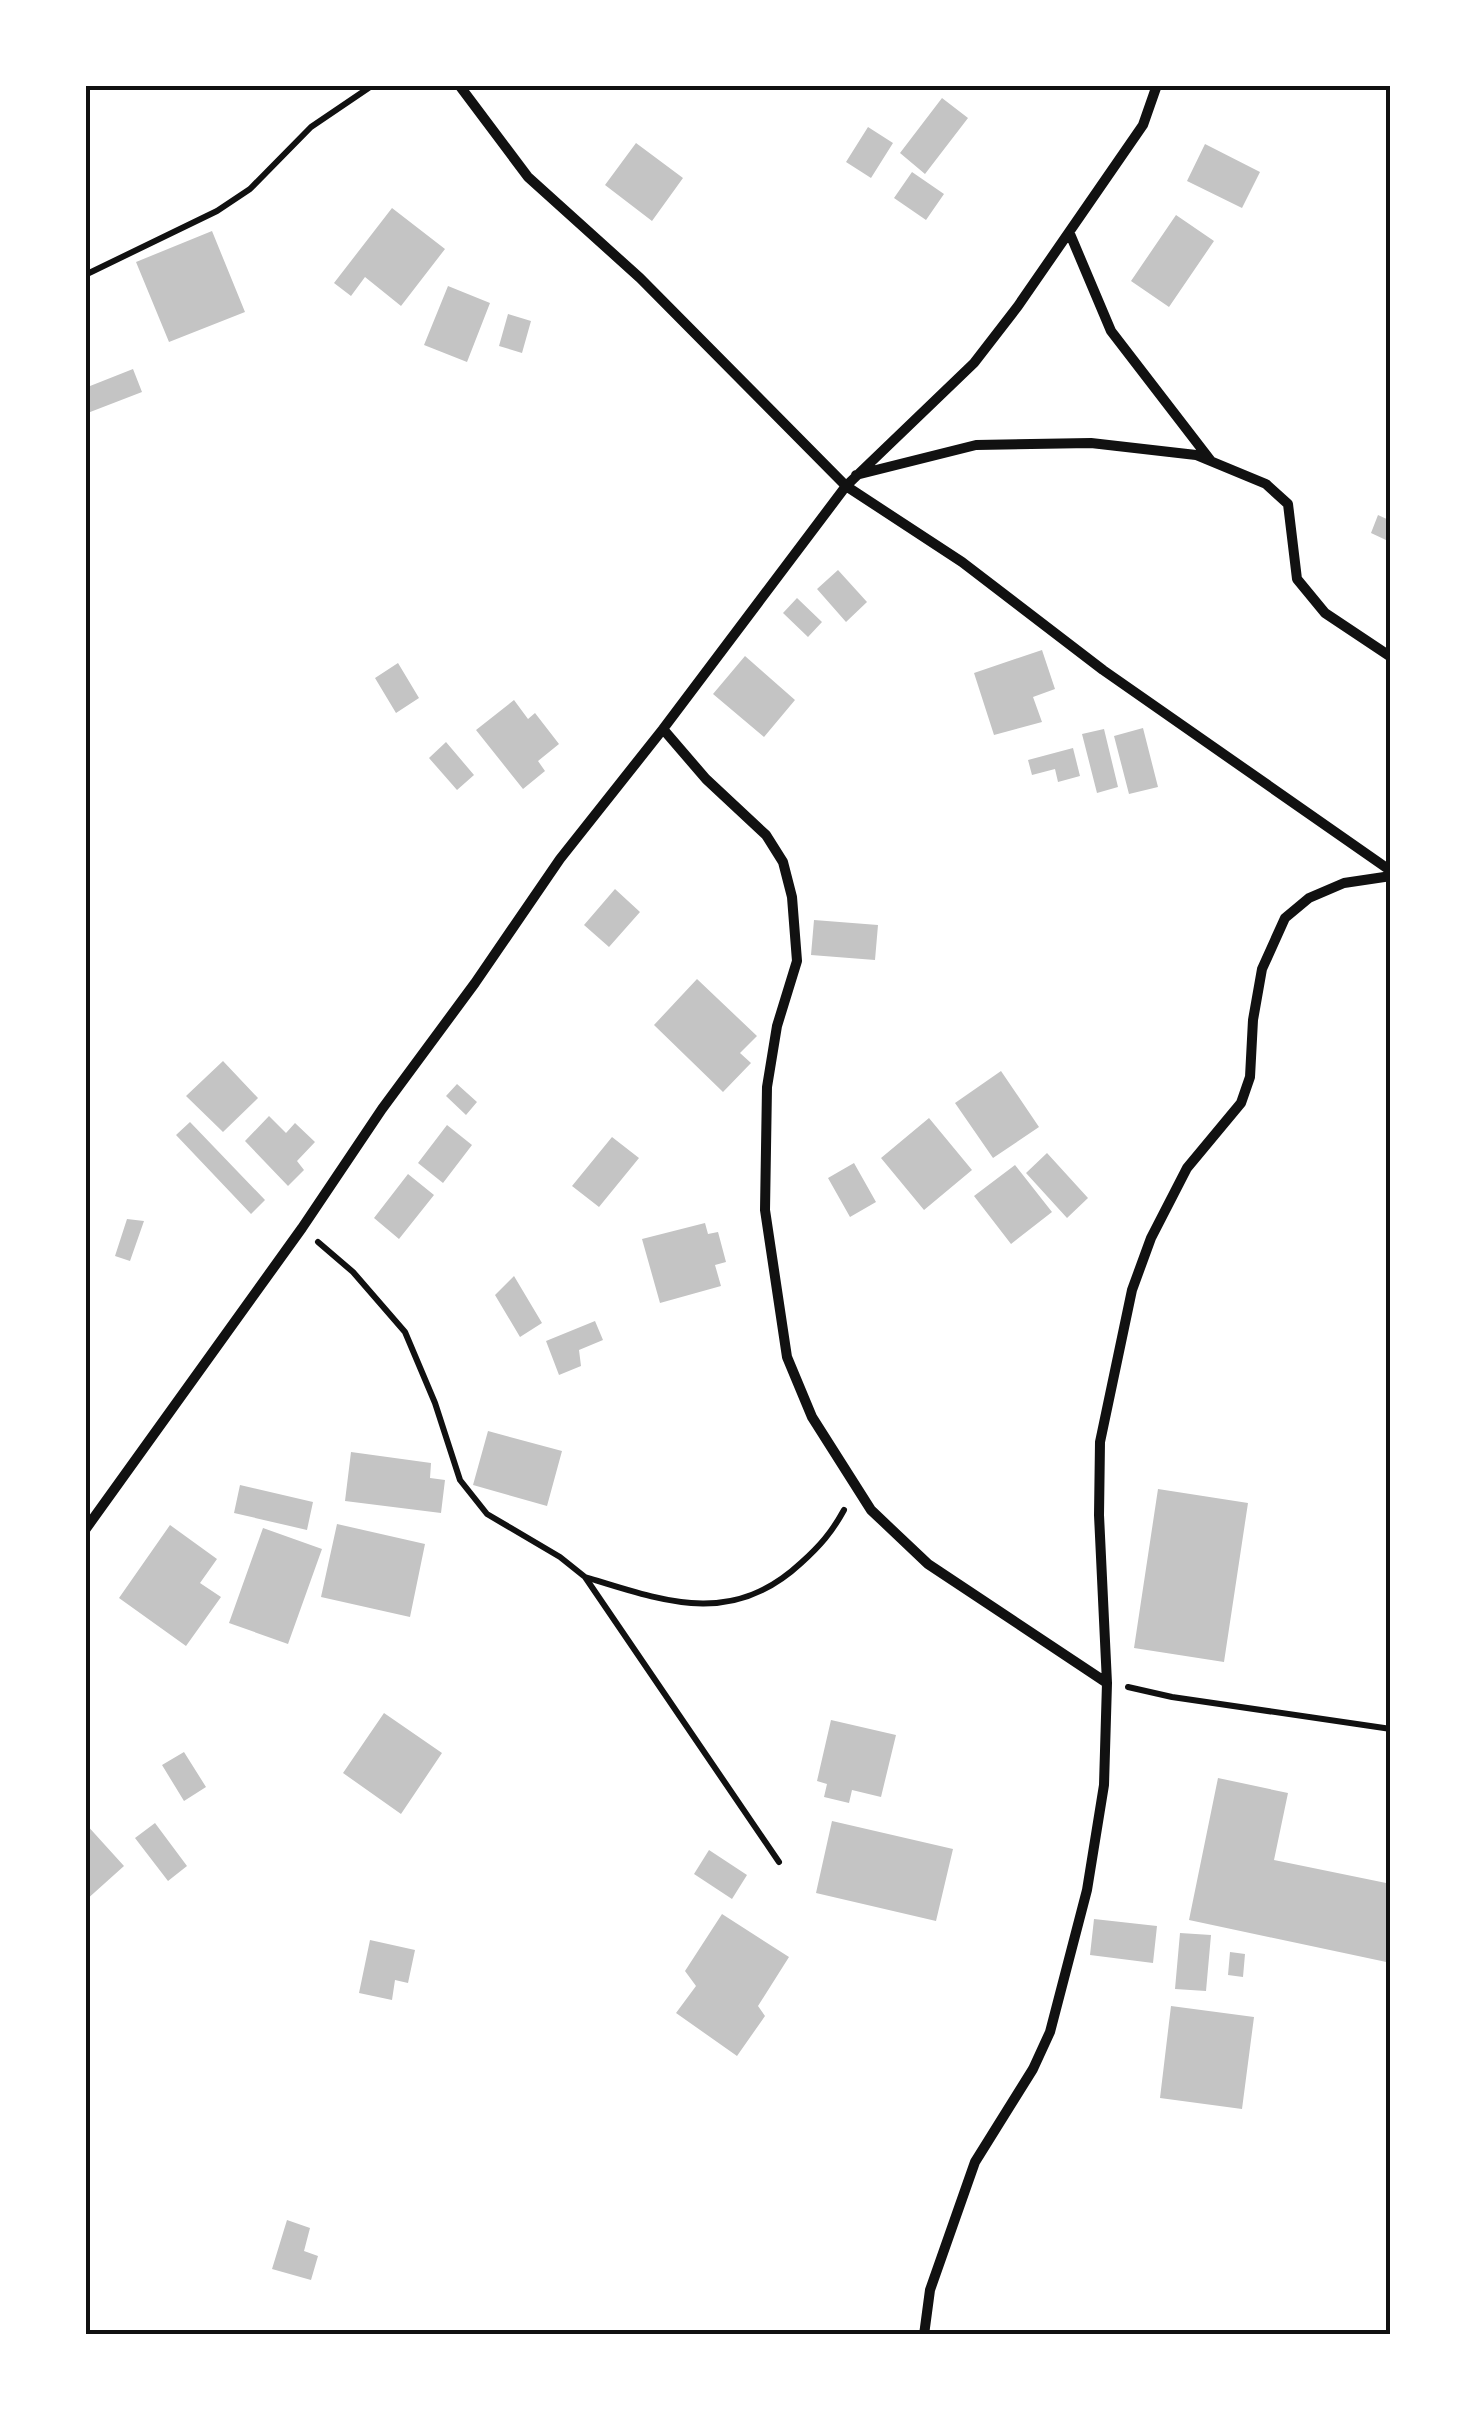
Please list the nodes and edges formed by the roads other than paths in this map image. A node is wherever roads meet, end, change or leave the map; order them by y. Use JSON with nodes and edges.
{"nodes":[{"id":1,"x":459,"y":85,"type":"edge"},
{"id":2,"x":1157,"y":85,"type":"edge"},
{"id":3,"x":1070,"y":234,"type":"junction"},
{"id":4,"x":1212,"y":461,"type":"junction"},
{"id":5,"x":856,"y":476,"type":"junction"},
{"id":6,"x":846,"y":486,"type":"junction"},
{"id":7,"x":1391,"y":657,"type":"edge"},
{"id":8,"x":663,"y":729,"type":"junction"},
{"id":9,"x":1391,"y":873,"type":"edge"},
{"id":10,"x":85,"y":1530,"type":"edge"},
{"id":11,"x":1107,"y":1683,"type":"junction"},
{"id":12,"x":924,"y":2335,"type":"edge"}],
"edges":[{"from":1,"to":6,"type":"street"},
{"from":2,"to":3,"type":"street"},
{"from":3,"to":4,"type":"street"},
{"from":3,"to":5,"type":"street"},
{"from":4,"to":5,"type":"street"},
{"from":4,"to":7,"type":"street"},
{"from":5,"to":6,"type":"street"},
{"from":6,"to":8,"type":"street"},
{"from":6,"to":9,"type":"street"},
{"from":8,"to":10,"type":"street"},
{"from":8,"to":11,"type":"street"},
{"from":9,"to":11,"type":"street"},
{"from":11,"to":12,"type":"street"}]}
